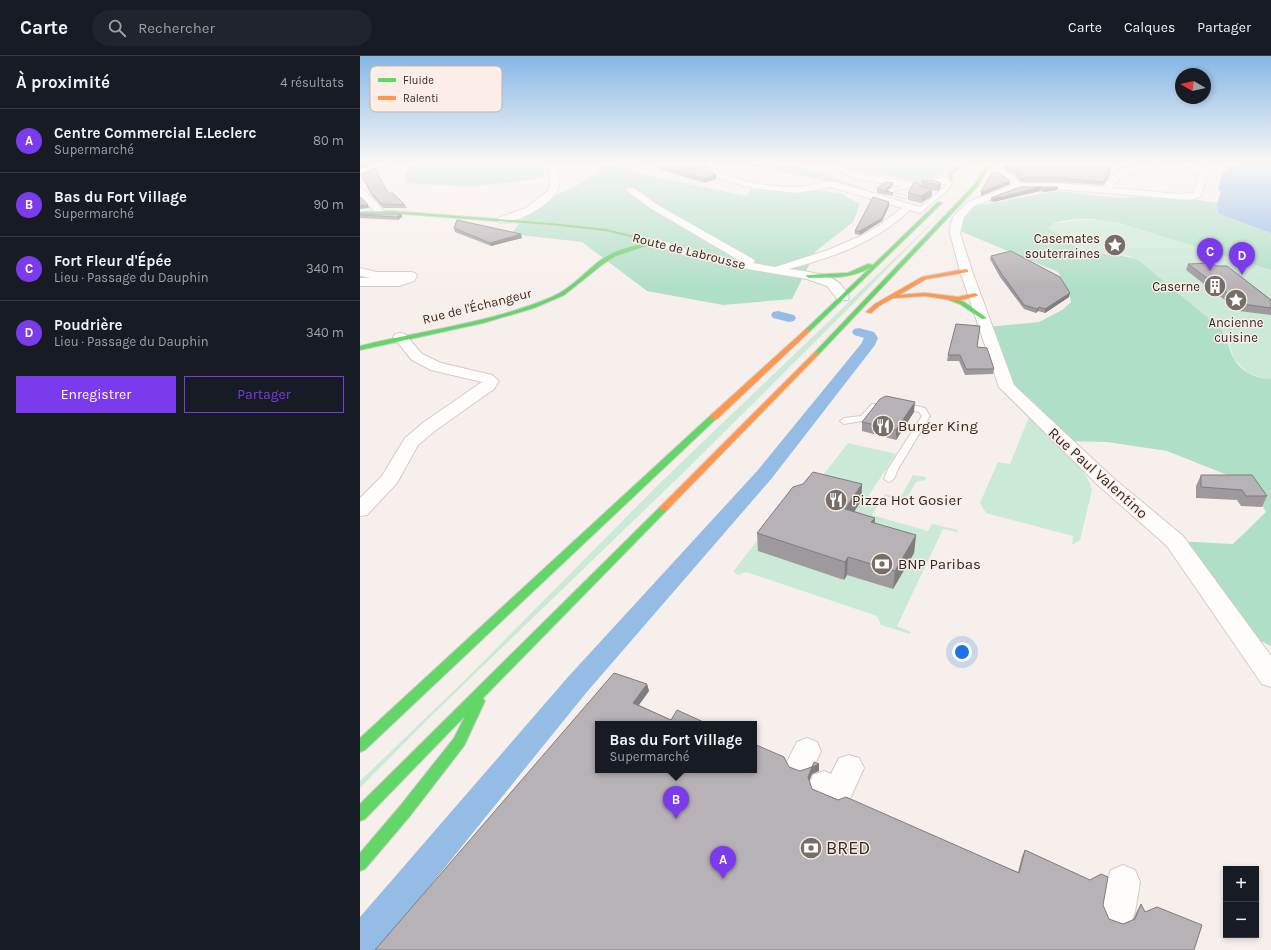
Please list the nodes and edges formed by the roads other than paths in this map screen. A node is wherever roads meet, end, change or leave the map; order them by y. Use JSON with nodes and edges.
{"nodes":[{"id":1,"x":373,"y":205,"type":"edge"},
{"id":2,"x":538,"y":205,"type":"edge"},
{"id":3,"x":651,"y":205,"type":"edge"},
{"id":4,"x":904,"y":205,"type":"edge"},
{"id":5,"x":911,"y":205,"type":"edge"},
{"id":6,"x":927,"y":205,"type":"edge"},
{"id":7,"x":937,"y":205,"type":"edge"},
{"id":8,"x":958,"y":205,"type":"edge"},
{"id":9,"x":970,"y":205,"type":"edge"},
{"id":10,"x":920,"y":210,"type":"junction"},
{"id":11,"x":380,"y":212,"type":"junction"},
{"id":12,"x":360,"y":213,"type":"edge"},
{"id":13,"x":502,"y":220,"type":"junction"},
{"id":14,"x":657,"y":242,"type":"junction"},
{"id":15,"x":898,"y":244,"type":"junction"},
{"id":16,"x":885,"y":257,"type":"junction"},
{"id":17,"x":761,"y":268,"type":"junction"},
{"id":18,"x":774,"y":270,"type":"junction"},
{"id":19,"x":966,"y":271,"type":"junction"},
{"id":20,"x":360,"y":272,"type":"edge"},
{"id":21,"x":809,"y":276,"type":"junction"},
{"id":22,"x":360,"y":282,"type":"edge"},
{"id":23,"x":975,"y":295,"type":"junction"},
{"id":24,"x":843,"y":297,"type":"junction"},
{"id":25,"x":889,"y":298,"type":"junction"},
{"id":26,"x":948,"y":298,"type":"junction"},
{"id":27,"x":984,"y":318,"type":"junction"},
{"id":28,"x":400,"y":337,"type":"junction"},
{"id":29,"x":360,"y":348,"type":"edge"},
{"id":30,"x":807,"y":364,"type":"junction"},
{"id":31,"x":884,"y":401,"type":"edge"},
{"id":32,"x":895,"y":403,"type":"edge"},
{"id":33,"x":844,"y":421,"type":"dead end"},
{"id":34,"x":889,"y":479,"type":"dead end"},
{"id":35,"x":360,"y":510,"type":"edge"},
{"id":36,"x":1271,"y":676,"type":"edge"},
{"id":37,"x":486,"y":685,"type":"junction"},
{"id":38,"x":360,"y":746,"type":"edge"},
{"id":39,"x":849,"y":768,"type":"dead end"},
{"id":40,"x":824,"y":785,"type":"dead end"},
{"id":41,"x":360,"y":814,"type":"edge"},
{"id":42,"x":360,"y":864,"type":"edge"}],
"edges":[{"from":1,"to":11,"type":"street"},
{"from":2,"to":13,"type":"street"},
{"from":3,"to":17,"type":"street"},
{"from":4,"to":18,"type":"street"},
{"from":5,"to":10,"type":"street"},
{"from":6,"to":10,"type":"lane"},
{"from":7,"to":15,"type":"main road"},
{"from":8,"to":30,"type":"main road"},
{"from":9,"to":19,"type":"street","name":"Rue Paul Valentino"},
{"from":10,"to":15,"type":"main road"},
{"from":11,"to":12,"type":"main road","name":"Route de Labrousse"},
{"from":11,"to":13,"type":"main road","name":"Route de Labrousse"},
{"from":13,"to":14,"type":"main road","name":"Route de Labrousse"},
{"from":14,"to":17,"type":"street","name":"Route de Labrousse"},
{"from":14,"to":28,"type":"main road","name":"Rue de l'Échangeur"},
{"from":15,"to":16,"type":"main road"},
{"from":16,"to":21,"type":"main road"},
{"from":16,"to":24,"type":"main road"},
{"from":17,"to":18,"type":"street","name":"Route de Labrousse"},
{"from":18,"to":21,"type":"street","name":"Route de Labrousse"},
{"from":19,"to":23,"type":"street","name":"Rue Paul Valentino"},
{"from":19,"to":25,"type":"main road"},
{"from":20,"to":22,"type":"street"},
{"from":21,"to":24,"type":"street","name":"Route de Labrousse"},
{"from":23,"to":26,"type":"main road"},
{"from":23,"to":27,"type":"street","name":"Rue Paul Valentino"},
{"from":24,"to":38,"type":"main road"},
{"from":25,"to":26,"type":"main road"},
{"from":25,"to":30,"type":"main road"},
{"from":26,"to":27,"type":"main road"},
{"from":27,"to":36,"type":"street","name":"Rue Paul Valentino"},
{"from":28,"to":29,"type":"main road","name":"Rue de l'Échangeur"},
{"from":28,"to":35,"type":"street"},
{"from":30,"to":37,"type":"main road"},
{"from":31,"to":33,"type":"lane"},
{"from":32,"to":34,"type":"lane"},
{"from":37,"to":41,"type":"main road"},
{"from":37,"to":42,"type":"main road"},
{"from":39,"to":40,"type":"street"}]}
